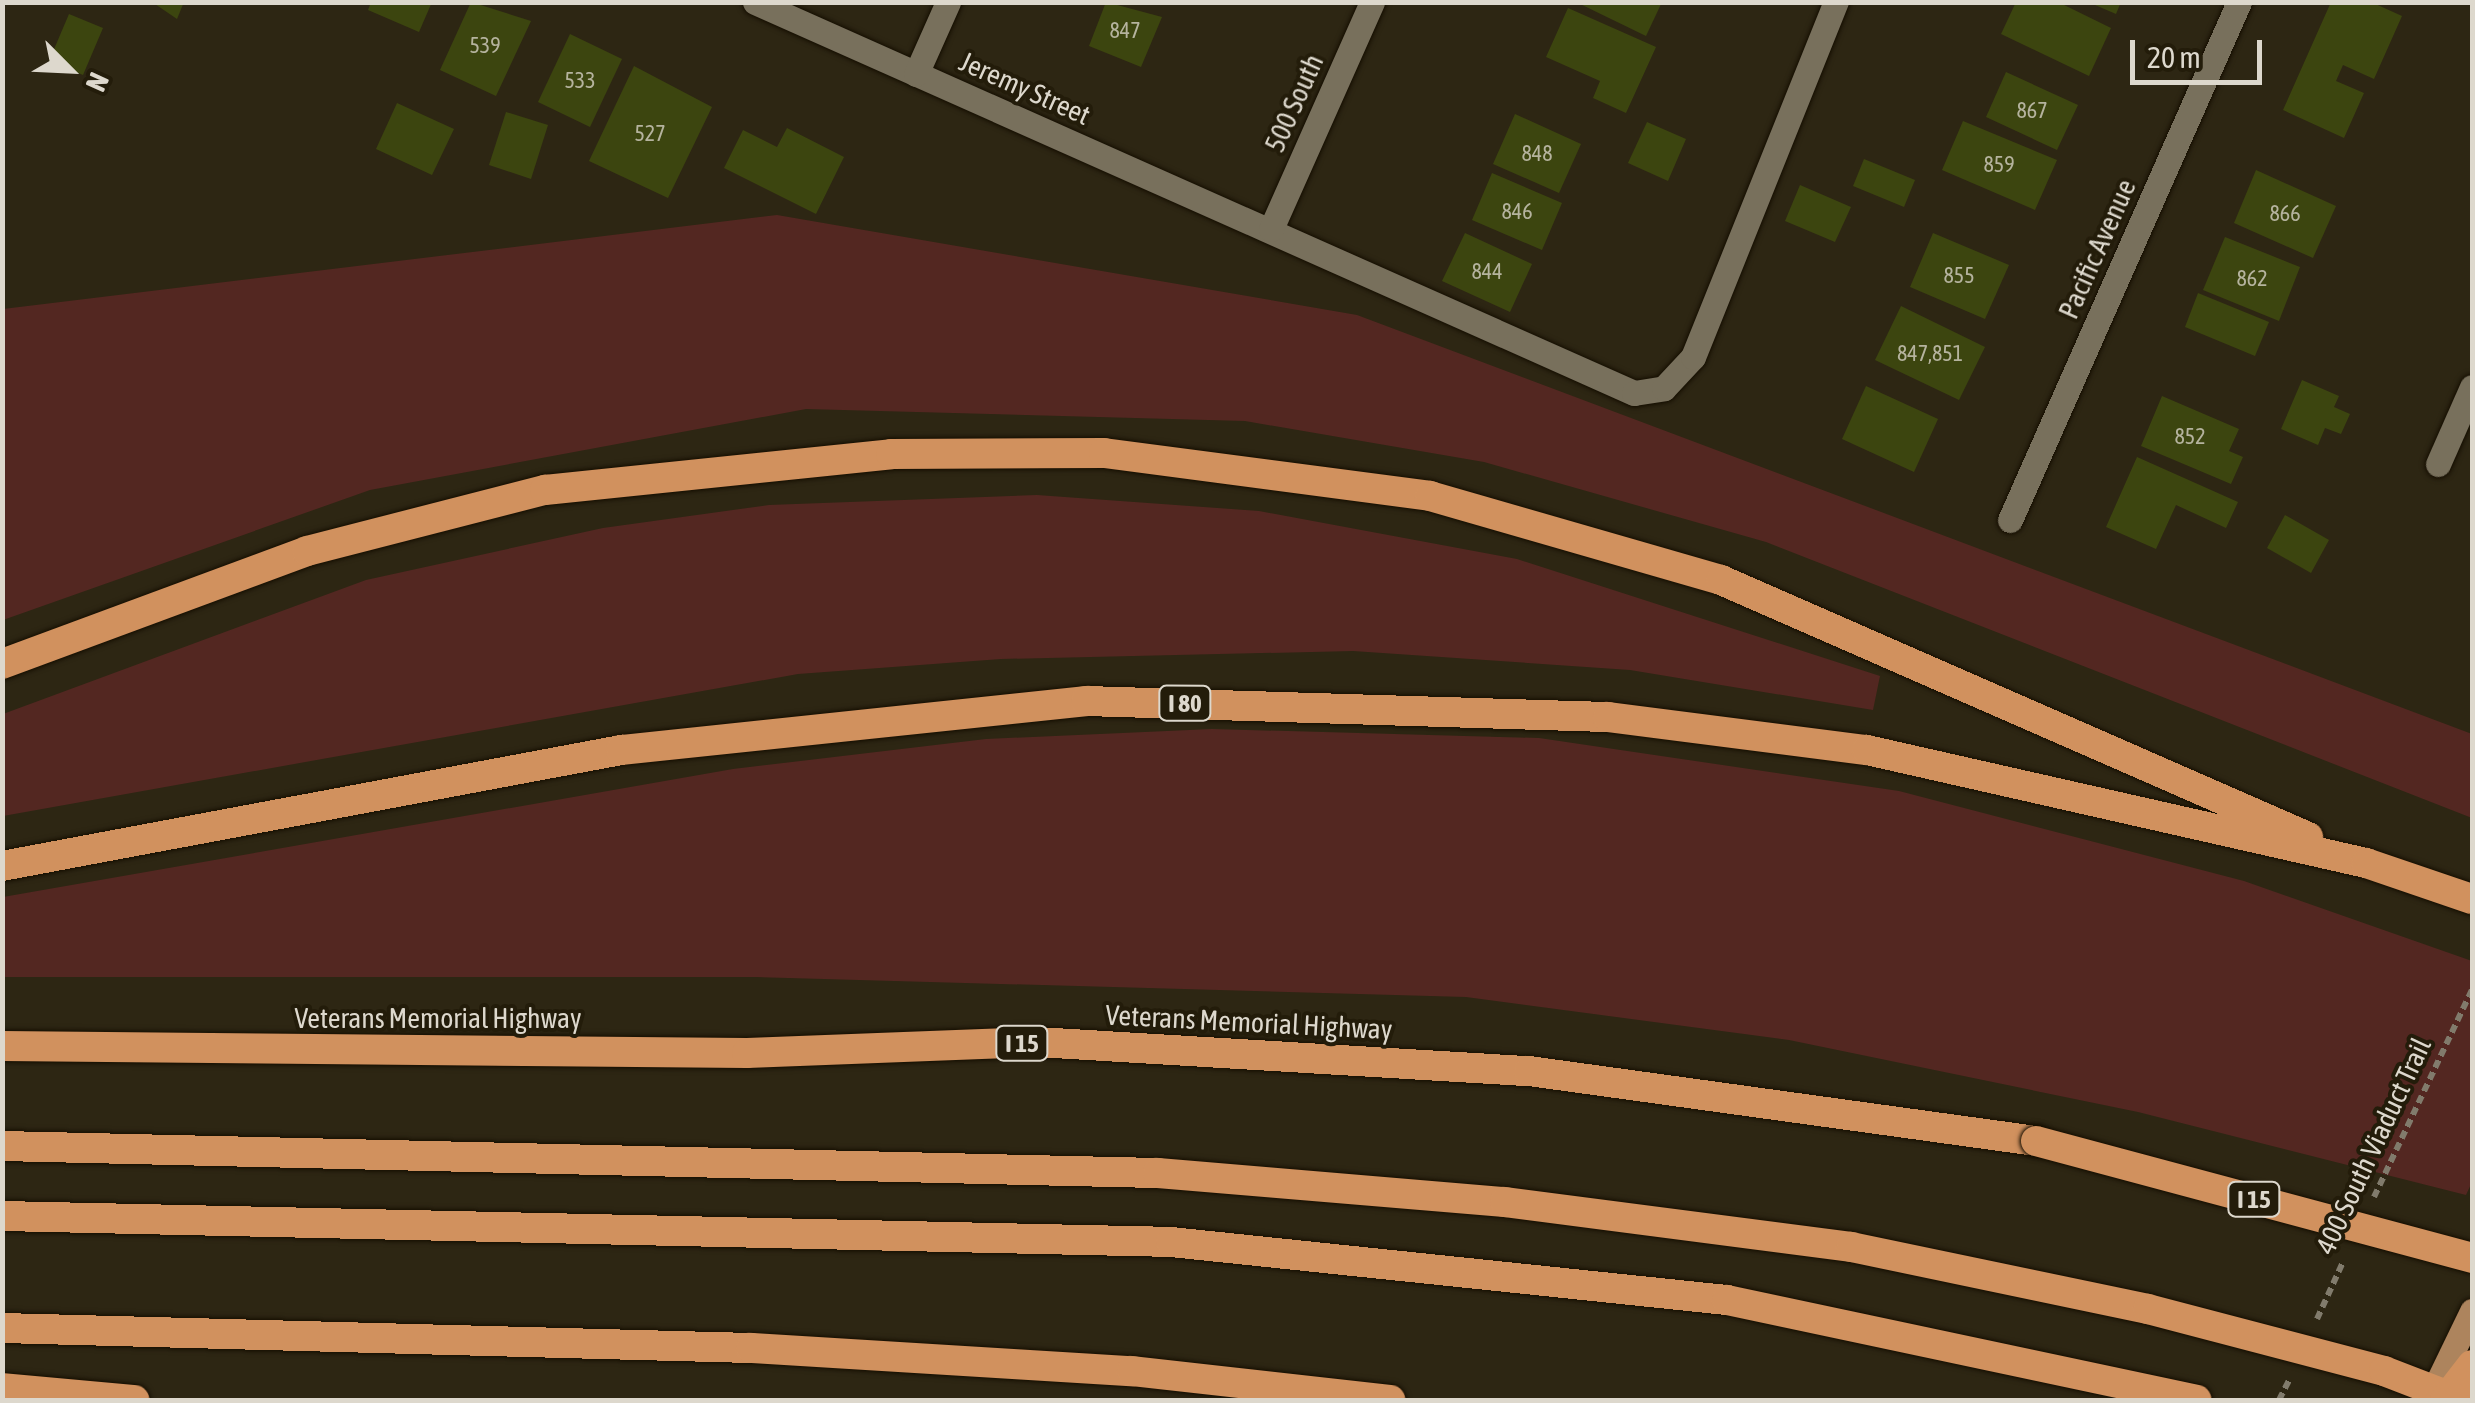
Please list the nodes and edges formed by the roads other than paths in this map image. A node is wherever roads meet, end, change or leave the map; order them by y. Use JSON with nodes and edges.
{"nodes":[{"id":1,"x":755,"y":2,"type":"edge"},
{"id":2,"x":948,"y":2,"type":"edge"},
{"id":3,"x":1372,"y":2,"type":"edge"},
{"id":4,"x":1836,"y":2,"type":"edge"},
{"id":5,"x":2239,"y":2,"type":"edge"},
{"id":6,"x":916,"y":74,"type":"junction"},
{"id":7,"x":1272,"y":229,"type":"junction"},
{"id":8,"x":2472,"y":387,"type":"edge"},
{"id":9,"x":2438,"y":464,"type":"dead end"},
{"id":10,"x":2010,"y":520,"type":"dead end"},
{"id":11,"x":2,"y":664,"type":"edge"},
{"id":12,"x":2366,"y":863,"type":"junction"},
{"id":13,"x":2,"y":866,"type":"edge"},
{"id":14,"x":2472,"y":899,"type":"edge"},
{"id":15,"x":2,"y":1046,"type":"edge"},
{"id":16,"x":2,"y":1146,"type":"edge"},
{"id":17,"x":2,"y":1216,"type":"edge"},
{"id":18,"x":2472,"y":1258,"type":"edge"},
{"id":19,"x":2472,"y":1311,"type":"edge"},
{"id":20,"x":2,"y":1328,"type":"edge"},
{"id":21,"x":2472,"y":1364,"type":"edge"},
{"id":22,"x":2,"y":1388,"type":"edge"},
{"id":23,"x":2443,"y":1396,"type":"edge"},
{"id":24,"x":134,"y":1400,"type":"edge"},
{"id":25,"x":1390,"y":1400,"type":"edge"},
{"id":26,"x":2196,"y":1400,"type":"edge"}],
"edges":[{"from":1,"to":6,"type":"street","name":"Jeremy Street"},
{"from":2,"to":6,"type":"street"},
{"from":3,"to":7,"type":"street","name":"500 South"},
{"from":4,"to":7,"type":"street","name":"Jeremy Street"},
{"from":5,"to":10,"type":"street","name":"Pacific Avenue"},
{"from":6,"to":7,"type":"street","name":"Jeremy Street"},
{"from":8,"to":9,"type":"street"},
{"from":11,"to":12,"type":"highway"},
{"from":12,"to":13,"type":"highway","number":"I 80"},
{"from":12,"to":14,"type":"highway","number":"I 80"},
{"from":15,"to":18,"type":"highway","name":"Veterans Memorial Highway","number":"I 15","bridge":true},
{"from":16,"to":23,"type":"highway"},
{"from":17,"to":26,"type":"highway"},
{"from":19,"to":23,"type":"main road"},
{"from":20,"to":25,"type":"highway"},
{"from":21,"to":23,"type":"highway"},
{"from":22,"to":24,"type":"highway"}]}
